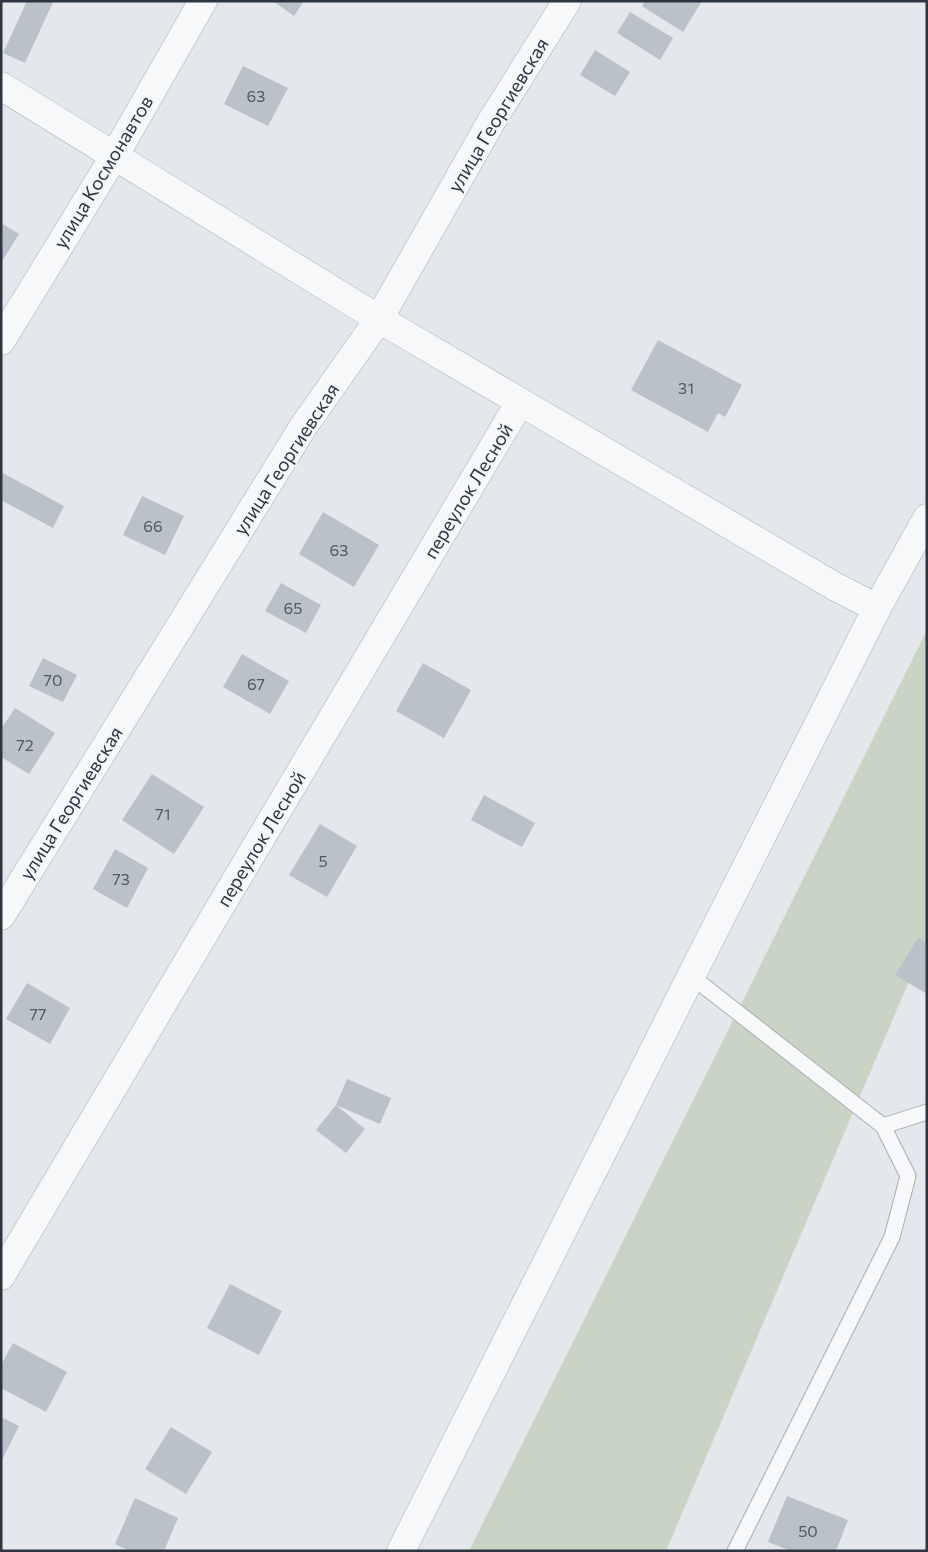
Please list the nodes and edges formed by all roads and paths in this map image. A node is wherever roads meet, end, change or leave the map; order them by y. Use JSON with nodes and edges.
{"nodes":[{"id":1,"x":203,"y":1,"type":"edge"},
{"id":2,"x":567,"y":1,"type":"edge"},
{"id":3,"x":1,"y":86,"type":"edge"},
{"id":4,"x":115,"y":155,"type":"junction"},
{"id":5,"x":379,"y":319,"type":"junction"},
{"id":6,"x":1,"y":341,"type":"edge"},
{"id":7,"x":520,"y":402,"type":"junction"},
{"id":8,"x":927,"y":518,"type":"edge"},
{"id":9,"x":877,"y":608,"type":"junction"},
{"id":10,"x":1,"y":916,"type":"edge"},
{"id":11,"x":691,"y":976,"type":"junction"},
{"id":12,"x":927,"y":1112,"type":"edge"},
{"id":13,"x":883,"y":1126,"type":"junction"},
{"id":14,"x":1,"y":1276,"type":"edge"},
{"id":15,"x":401,"y":1551,"type":"edge"},
{"id":16,"x":735,"y":1551,"type":"edge"}],
"edges":[{"from":1,"to":4,"type":"street","name":"улица Космонавтов"},
{"from":2,"to":5,"type":"street","name":"улица Георгиевская"},
{"from":3,"to":4,"type":"street"},
{"from":4,"to":5,"type":"street"},
{"from":4,"to":6,"type":"street","name":"улица Космонавтов"},
{"from":5,"to":7,"type":"street"},
{"from":5,"to":10,"type":"street","name":"улица Георгиевская"},
{"from":7,"to":9,"type":"street"},
{"from":7,"to":14,"type":"street","name":"переулок Лесной"},
{"from":8,"to":9,"type":"street"},
{"from":9,"to":11,"type":"street"},
{"from":11,"to":13,"type":"lane"},
{"from":11,"to":15,"type":"street"},
{"from":12,"to":13,"type":"lane"},
{"from":13,"to":16,"type":"lane"}]}
